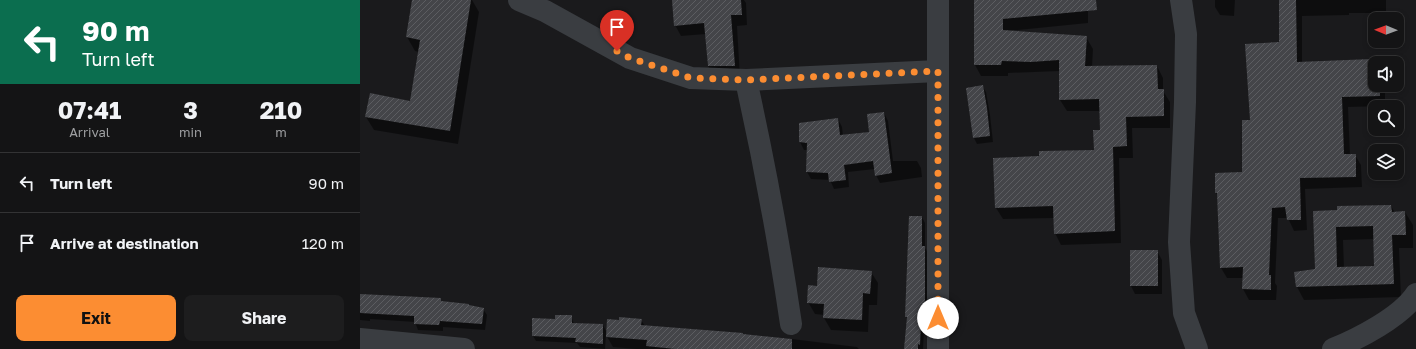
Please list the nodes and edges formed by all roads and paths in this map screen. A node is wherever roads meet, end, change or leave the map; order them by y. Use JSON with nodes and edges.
{"nodes":[{"id":1,"x":519,"y":0,"type":"edge"},
{"id":2,"x":938,"y":0,"type":"edge"},
{"id":3,"x":1181,"y":0,"type":"edge"},
{"id":4,"x":547,"y":5,"type":"edge"},
{"id":5,"x":938,"y":71,"type":"junction"},
{"id":6,"x":746,"y":80,"type":"junction"},
{"id":7,"x":1416,"y":294,"type":"edge"},
{"id":8,"x":791,"y":324,"type":"dead end"},
{"id":9,"x":360,"y":339,"type":"edge"},
{"id":10,"x":464,"y":349,"type":"edge"},
{"id":11,"x":938,"y":349,"type":"edge"},
{"id":12,"x":1197,"y":349,"type":"edge"},
{"id":13,"x":1333,"y":349,"type":"edge"}],
"edges":[{"from":1,"to":4,"type":"street"},
{"from":2,"to":5,"type":"street"},
{"from":3,"to":12,"type":"street"},
{"from":4,"to":6,"type":"street"},
{"from":5,"to":6,"type":"street"},
{"from":5,"to":11,"type":"street"},
{"from":6,"to":8,"type":"street"},
{"from":7,"to":13,"type":"street"},
{"from":9,"to":10,"type":"street"}]}
